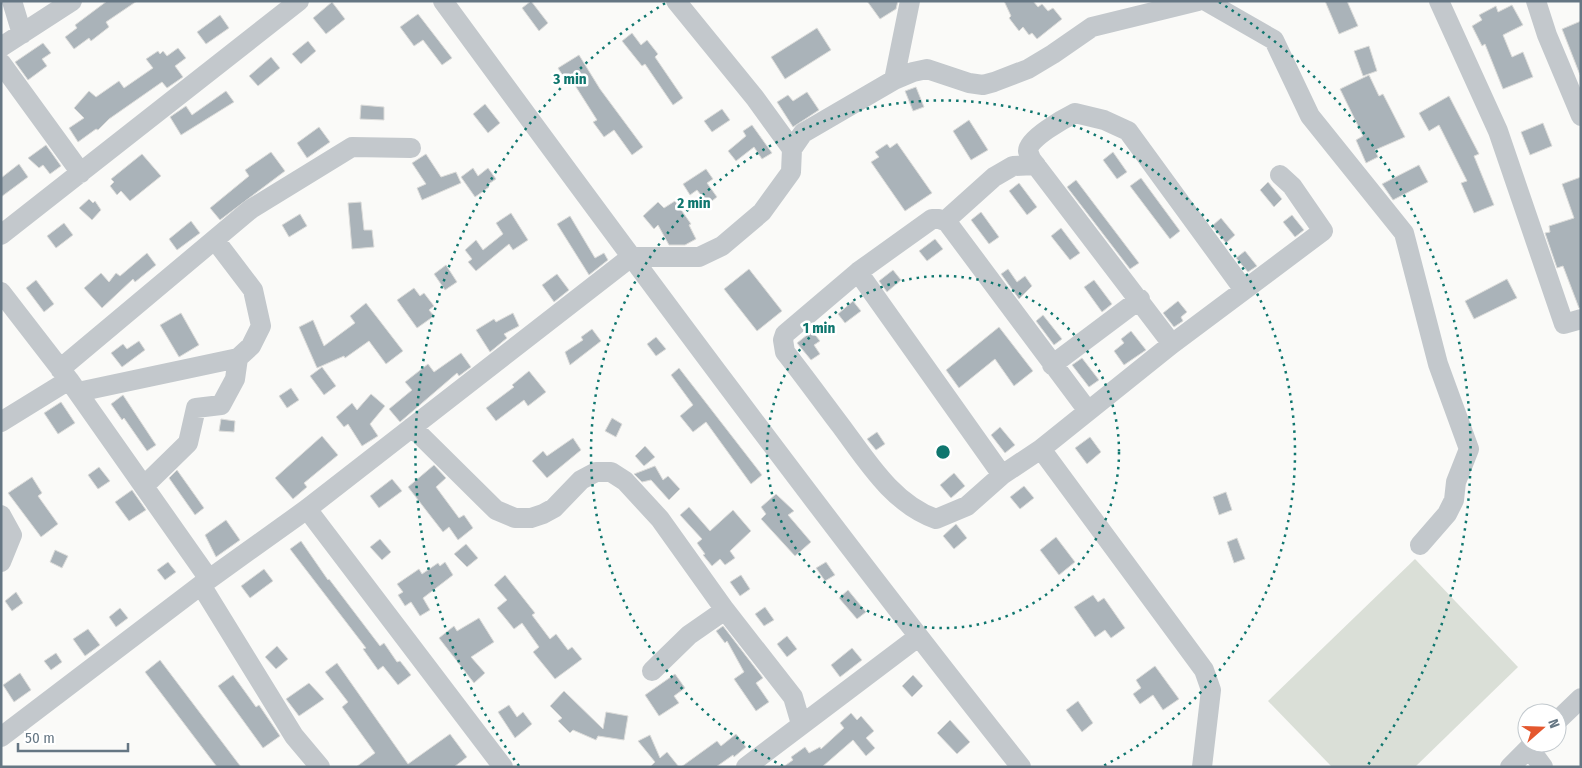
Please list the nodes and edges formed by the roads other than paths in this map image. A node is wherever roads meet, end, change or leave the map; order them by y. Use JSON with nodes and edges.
{"nodes":[{"id":1,"x":12,"y":1,"type":"edge"},
{"id":2,"x":72,"y":1,"type":"edge"},
{"id":3,"x":298,"y":1,"type":"edge"},
{"id":4,"x":443,"y":1,"type":"edge"},
{"id":5,"x":676,"y":1,"type":"edge"},
{"id":6,"x":910,"y":1,"type":"edge"},
{"id":7,"x":1198,"y":1,"type":"edge"},
{"id":8,"x":1206,"y":1,"type":"edge"},
{"id":9,"x":1439,"y":1,"type":"edge"},
{"id":10,"x":1536,"y":1,"type":"edge"},
{"id":11,"x":22,"y":34,"type":"junction"},
{"id":12,"x":1,"y":47,"type":"edge"},
{"id":13,"x":1,"y":63,"type":"edge"},
{"id":14,"x":894,"y":80,"type":"junction"},
{"id":15,"x":1581,"y":116,"type":"edge"},
{"id":16,"x":411,"y":148,"type":"dead end"},
{"id":17,"x":792,"y":149,"type":"junction"},
{"id":18,"x":1036,"y":165,"type":"junction"},
{"id":19,"x":81,"y":173,"type":"junction"},
{"id":20,"x":1280,"y":175,"type":"dead end"},
{"id":21,"x":945,"y":222,"type":"junction"},
{"id":22,"x":1,"y":235,"type":"edge"},
{"id":23,"x":215,"y":240,"type":"junction"},
{"id":24,"x":631,"y":257,"type":"junction"},
{"id":25,"x":858,"y":272,"type":"junction"},
{"id":26,"x":1244,"y":290,"type":"junction"},
{"id":27,"x":1,"y":292,"type":"edge"},
{"id":28,"x":1140,"y":299,"type":"junction"},
{"id":29,"x":1581,"y":319,"type":"edge"},
{"id":30,"x":1172,"y":344,"type":"junction"},
{"id":31,"x":238,"y":358,"type":"junction"},
{"id":32,"x":1052,"y":365,"type":"junction"},
{"id":33,"x":69,"y":380,"type":"junction"},
{"id":34,"x":1088,"y":411,"type":"junction"},
{"id":35,"x":1,"y":422,"type":"edge"},
{"id":36,"x":412,"y":427,"type":"junction"},
{"id":37,"x":1042,"y":448,"type":"junction"},
{"id":38,"x":1002,"y":475,"type":"junction"},
{"id":39,"x":144,"y":486,"type":"junction"},
{"id":40,"x":307,"y":509,"type":"junction"},
{"id":41,"x":1,"y":515,"type":"edge"},
{"id":42,"x":1420,"y":545,"type":"dead end"},
{"id":43,"x":1,"y":562,"type":"edge"},
{"id":44,"x":205,"y":582,"type":"junction"},
{"id":45,"x":725,"y":610,"type":"junction"},
{"id":46,"x":918,"y":637,"type":"junction"},
{"id":47,"x":652,"y":671,"type":"dead end"},
{"id":48,"x":1581,"y":698,"type":"edge"},
{"id":49,"x":1567,"y":711,"type":"edge"},
{"id":50,"x":801,"y":724,"type":"junction"},
{"id":51,"x":1,"y":737,"type":"edge"},
{"id":52,"x":1523,"y":753,"type":"edge"},
{"id":53,"x":1535,"y":753,"type":"edge"},
{"id":54,"x":320,"y":767,"type":"edge"},
{"id":55,"x":503,"y":767,"type":"edge"},
{"id":56,"x":746,"y":767,"type":"edge"},
{"id":57,"x":1021,"y":767,"type":"edge"},
{"id":58,"x":1202,"y":767,"type":"edge"},
{"id":59,"x":1510,"y":767,"type":"edge"},
{"id":60,"x":1543,"y":767,"type":"edge"}],
"edges":[{"from":1,"to":11,"type":"street"},
{"from":2,"to":11,"type":"street"},
{"from":3,"to":19,"type":"street"},
{"from":4,"to":24,"type":"street"},
{"from":5,"to":17,"type":"street"},
{"from":6,"to":14,"type":"street"},
{"from":7,"to":14,"type":"street"},
{"from":8,"to":42,"type":"street"},
{"from":9,"to":29,"type":"street"},
{"from":10,"to":15,"type":"street"},
{"from":11,"to":12,"type":"street"},
{"from":13,"to":19,"type":"street"},
{"from":14,"to":17,"type":"street"},
{"from":16,"to":23,"type":"street"},
{"from":17,"to":24,"type":"street"},
{"from":18,"to":21,"type":"street"},
{"from":18,"to":26,"type":"street"},
{"from":18,"to":28,"type":"street"},
{"from":19,"to":22,"type":"street"},
{"from":20,"to":26,"type":"street"},
{"from":21,"to":25,"type":"street"},
{"from":21,"to":32,"type":"street"},
{"from":23,"to":31,"type":"street"},
{"from":23,"to":33,"type":"street"},
{"from":24,"to":36,"type":"street"},
{"from":24,"to":46,"type":"street"},
{"from":25,"to":38,"type":"street"},
{"from":25,"to":38,"type":"street"},
{"from":26,"to":30,"type":"street"},
{"from":27,"to":33,"type":"street"},
{"from":28,"to":30,"type":"street"},
{"from":28,"to":32,"type":"street"},
{"from":30,"to":34,"type":"street"},
{"from":31,"to":33,"type":"street"},
{"from":31,"to":39,"type":"street"},
{"from":32,"to":34,"type":"street"},
{"from":33,"to":35,"type":"street"},
{"from":33,"to":39,"type":"street"},
{"from":34,"to":37,"type":"street"},
{"from":36,"to":40,"type":"street"},
{"from":36,"to":45,"type":"street"},
{"from":37,"to":38,"type":"street"},
{"from":37,"to":58,"type":"street"},
{"from":39,"to":44,"type":"street"},
{"from":40,"to":44,"type":"street"},
{"from":40,"to":55,"type":"street"},
{"from":41,"to":43,"type":"street"},
{"from":44,"to":51,"type":"street"},
{"from":44,"to":54,"type":"street"},
{"from":45,"to":47,"type":"street"},
{"from":45,"to":50,"type":"street"},
{"from":46,"to":50,"type":"street"},
{"from":46,"to":57,"type":"street"},
{"from":48,"to":49,"type":"street"},
{"from":50,"to":56,"type":"street"},
{"from":52,"to":59,"type":"street"},
{"from":53,"to":60,"type":"street"}]}
